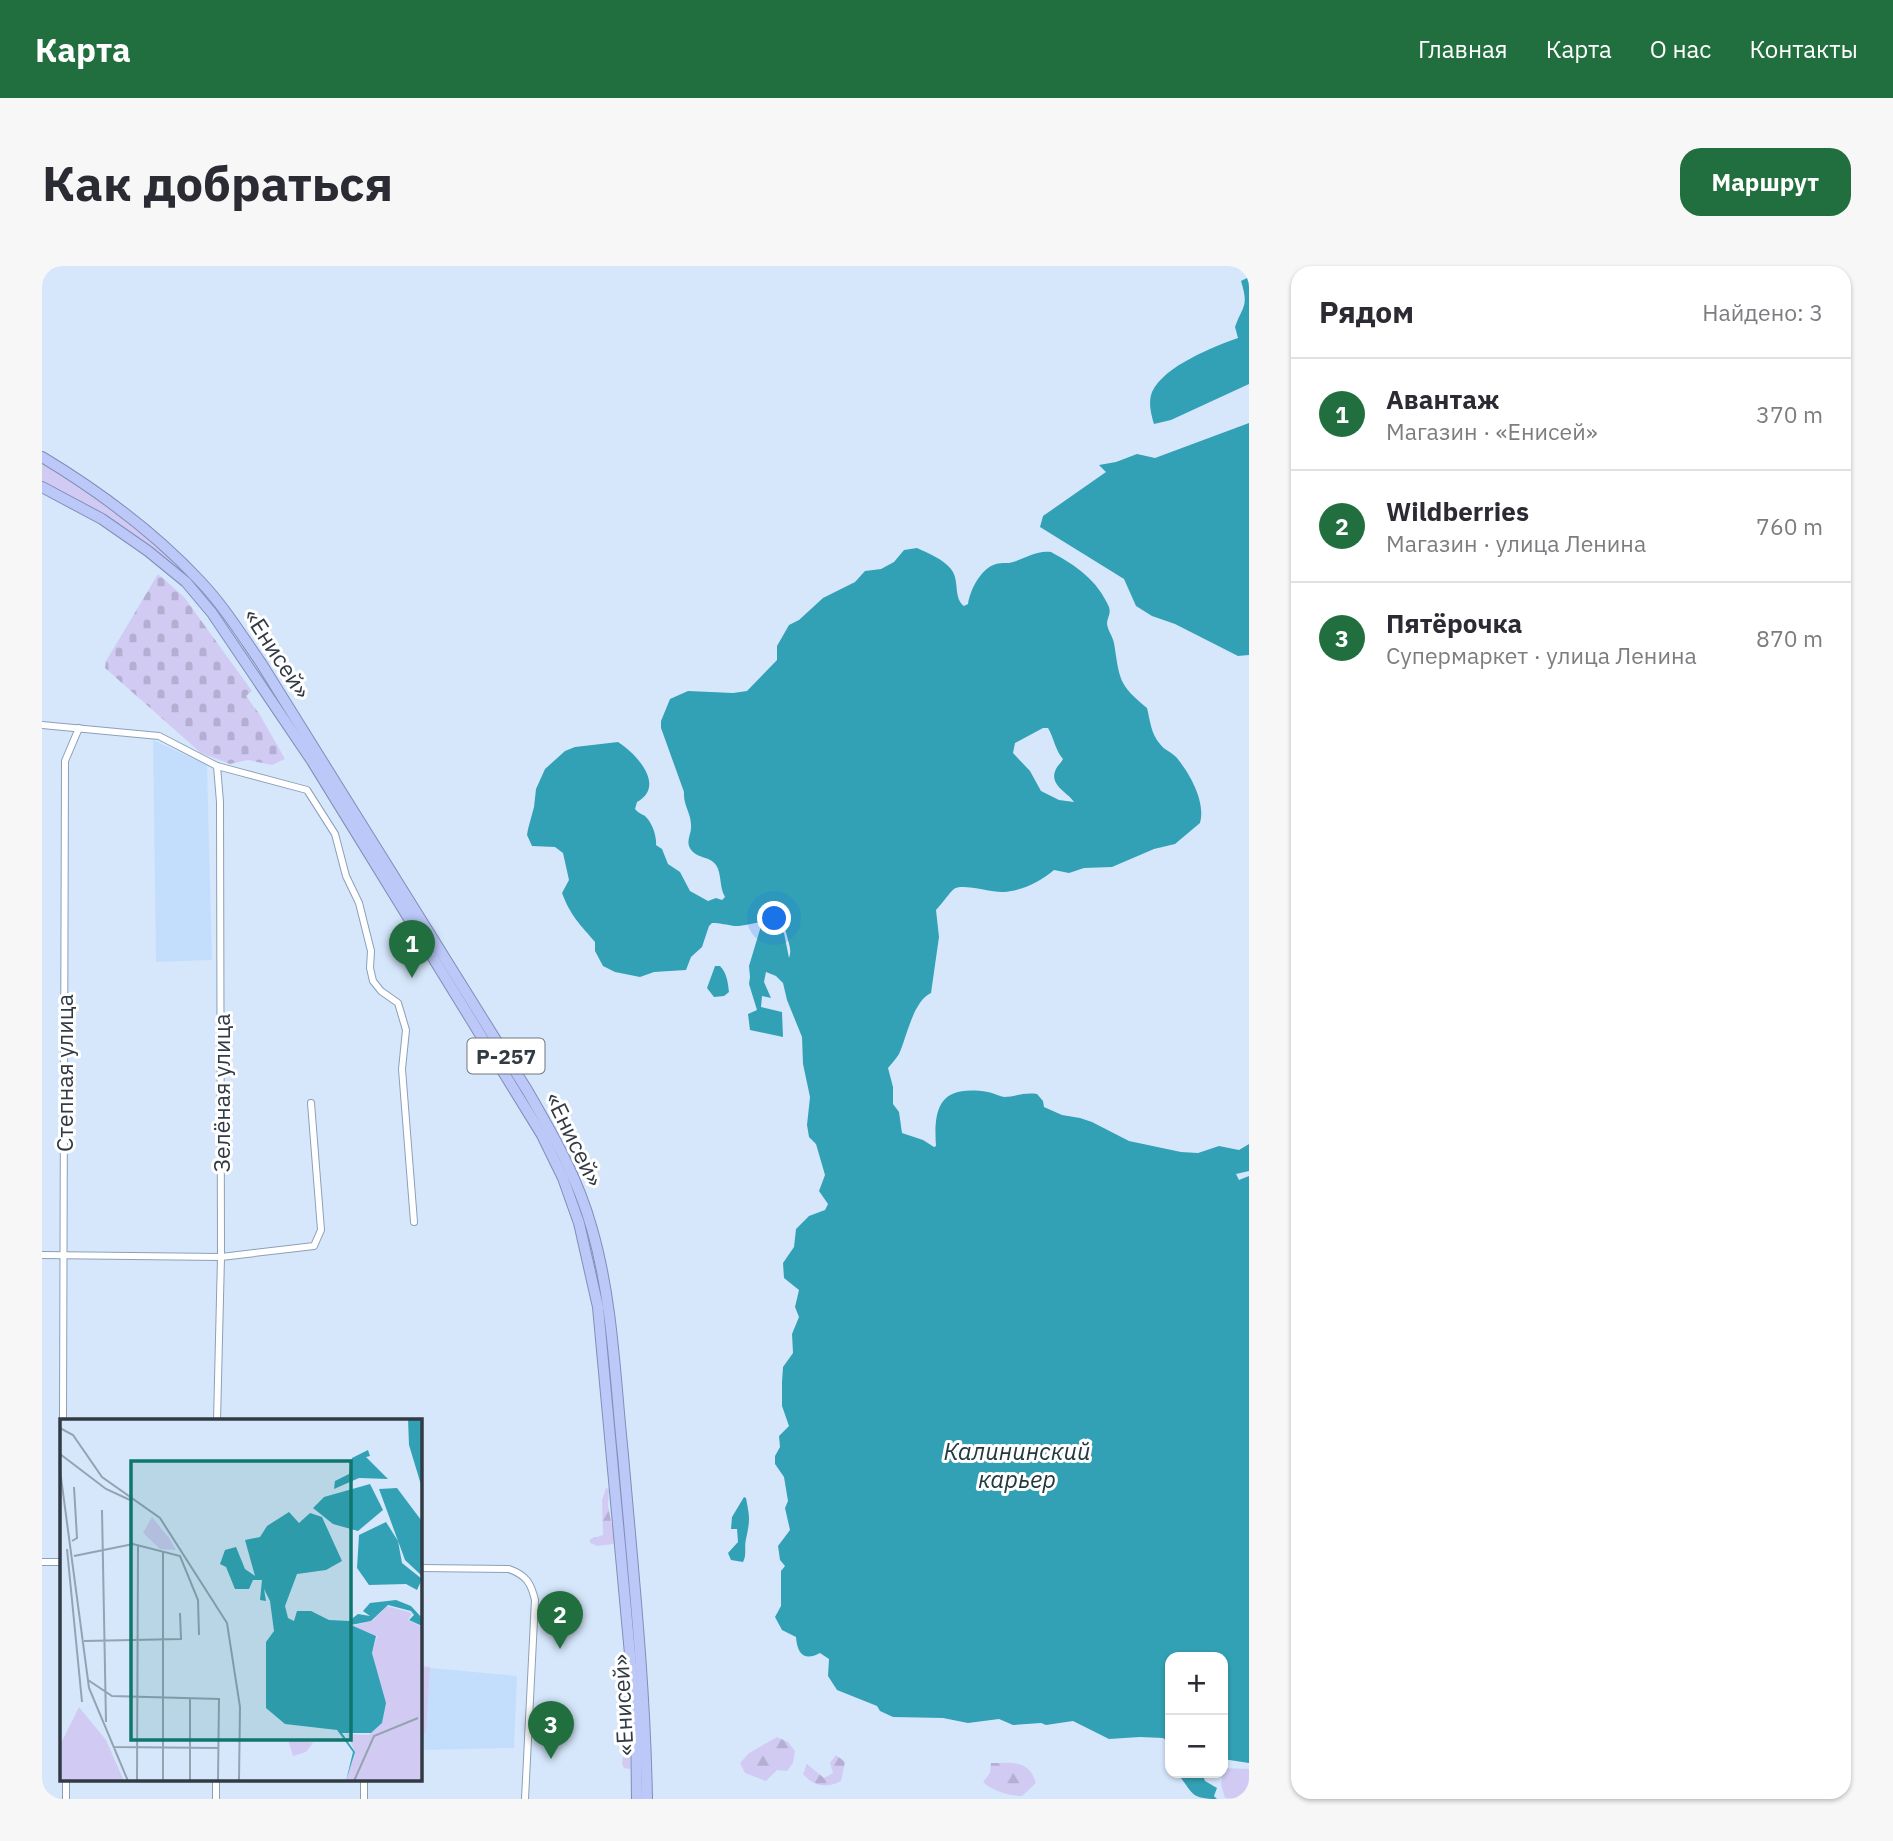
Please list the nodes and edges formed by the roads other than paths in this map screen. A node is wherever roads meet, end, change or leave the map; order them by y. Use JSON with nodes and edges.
{"nodes":[{"id":1,"x":42,"y":457,"type":"edge"},
{"id":2,"x":42,"y":486,"type":"edge"},
{"id":3,"x":42,"y":725,"type":"edge"},
{"id":4,"x":79,"y":728,"type":"junction"},
{"id":5,"x":217,"y":766,"type":"junction"},
{"id":6,"x":311,"y":1103,"type":"dead end"},
{"id":7,"x":414,"y":1222,"type":"dead end"},
{"id":8,"x":42,"y":1255,"type":"edge"},
{"id":9,"x":63,"y":1255,"type":"junction"},
{"id":10,"x":221,"y":1257,"type":"junction"},
{"id":11,"x":63,"y":1419,"type":"edge"},
{"id":12,"x":217,"y":1419,"type":"edge"},
{"id":13,"x":42,"y":1562,"type":"edge"},
{"id":14,"x":60,"y":1562,"type":"edge"},
{"id":15,"x":422,"y":1568,"type":"edge"},
{"id":16,"x":524,"y":1799,"type":"edge"},
{"id":17,"x":637,"y":1799,"type":"edge"},
{"id":18,"x":647,"y":1799,"type":"edge"}],
"edges":[{"from":1,"to":18,"type":"highway","name":"«Енисей»","number":"Р-257"},
{"from":2,"to":17,"type":"highway","name":"«Енисей»","number":"Р-257"},
{"from":3,"to":4,"type":"street"},
{"from":4,"to":5,"type":"street"},
{"from":4,"to":9,"type":"street","name":"Степная улица"},
{"from":5,"to":7,"type":"street"},
{"from":5,"to":10,"type":"street","name":"Зелёная улица"},
{"from":6,"to":10,"type":"street"},
{"from":8,"to":9,"type":"street"},
{"from":9,"to":10,"type":"street"},
{"from":9,"to":11,"type":"street","name":"Степная улица"},
{"from":10,"to":12,"type":"street","name":"Зелёная улица"},
{"from":13,"to":14,"type":"street"},
{"from":15,"to":16,"type":"street"}]}
